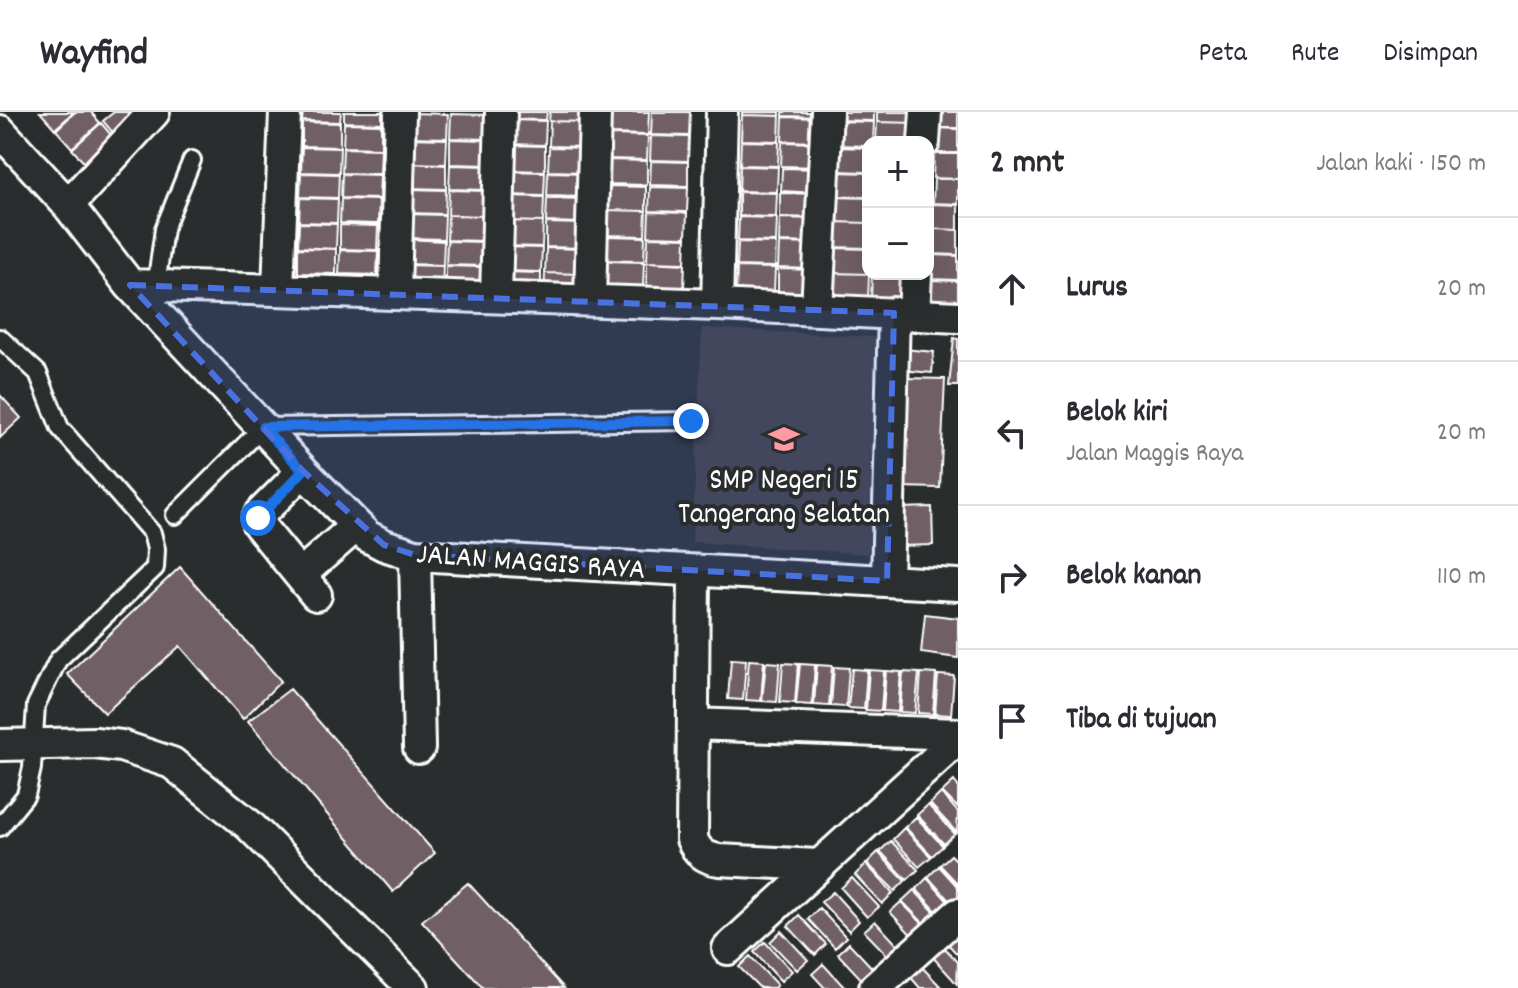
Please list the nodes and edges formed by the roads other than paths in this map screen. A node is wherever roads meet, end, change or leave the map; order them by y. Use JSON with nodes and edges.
{"nodes":[{"id":1,"x":154,"y":112,"type":"edge"},
{"id":2,"x":285,"y":112,"type":"edge"},
{"id":3,"x":400,"y":112,"type":"edge"},
{"id":4,"x":501,"y":112,"type":"edge"},
{"id":5,"x":595,"y":112,"type":"edge"},
{"id":6,"x":722,"y":112,"type":"edge"},
{"id":7,"x":827,"y":112,"type":"edge"},
{"id":8,"x":926,"y":112,"type":"edge"},
{"id":9,"x":0,"y":131,"type":"edge"},
{"id":10,"x":924,"y":136,"type":"edge"},
{"id":11,"x":192,"y":160,"type":"dead end"},
{"id":12,"x":68,"y":205,"type":"junction"},
{"id":13,"x":914,"y":280,"type":"edge"},
{"id":14,"x":143,"y":286,"type":"junction"},
{"id":15,"x":278,"y":289,"type":"junction"},
{"id":16,"x":395,"y":293,"type":"junction"},
{"id":17,"x":496,"y":297,"type":"junction"},
{"id":18,"x":590,"y":300,"type":"junction"},
{"id":19,"x":717,"y":305,"type":"junction"},
{"id":20,"x":817,"y":310,"type":"junction"},
{"id":21,"x":904,"y":314,"type":"junction"},
{"id":22,"x":958,"y":317,"type":"edge"},
{"id":23,"x":0,"y":338,"type":"edge"},
{"id":24,"x":691,"y":421,"type":"dead end"},
{"id":25,"x":263,"y":427,"type":"junction"},
{"id":26,"x":303,"y":471,"type":"junction"},
{"id":27,"x":175,"y":515,"type":"dead end"},
{"id":28,"x":356,"y":526,"type":"junction"},
{"id":29,"x":415,"y":555,"type":"junction"},
{"id":30,"x":694,"y":571,"type":"junction"},
{"id":31,"x":887,"y":581,"type":"junction"},
{"id":32,"x":958,"y":585,"type":"edge"},
{"id":33,"x":693,"y":724,"type":"junction"},
{"id":34,"x":958,"y":736,"type":"edge"},
{"id":35,"x":32,"y":744,"type":"junction"},
{"id":36,"x":0,"y":745,"type":"edge"},
{"id":37,"x":419,"y":748,"type":"dead end"},
{"id":38,"x":0,"y":827,"type":"edge"},
{"id":39,"x":818,"y":865,"type":"junction"},
{"id":40,"x":958,"y":914,"type":"edge"},
{"id":41,"x":728,"y":949,"type":"dead end"},
{"id":42,"x":413,"y":988,"type":"edge"},
{"id":43,"x":875,"y":988,"type":"edge"}],
"edges":[{"from":1,"to":12,"type":"street"},
{"from":2,"to":15,"type":"street"},
{"from":3,"to":16,"type":"street"},
{"from":4,"to":17,"type":"street"},
{"from":5,"to":18,"type":"street"},
{"from":6,"to":19,"type":"street"},
{"from":7,"to":20,"type":"street"},
{"from":8,"to":10,"type":"street"},
{"from":9,"to":12,"type":"street","name":"JALAN MAGGIS RAYA"},
{"from":11,"to":14,"type":"lane"},
{"from":12,"to":14,"type":"street","name":"JALAN MAGGIS RAYA"},
{"from":13,"to":21,"type":"street"},
{"from":14,"to":15,"type":"street"},
{"from":14,"to":25,"type":"street","name":"JALAN MAGGIS RAYA"},
{"from":15,"to":16,"type":"street"},
{"from":16,"to":17,"type":"street"},
{"from":17,"to":18,"type":"street"},
{"from":18,"to":19,"type":"street"},
{"from":19,"to":20,"type":"street"},
{"from":20,"to":21,"type":"street"},
{"from":21,"to":22,"type":"street"},
{"from":21,"to":31,"type":"street"},
{"from":23,"to":35,"type":"lane"},
{"from":24,"to":25,"type":"lane"},
{"from":25,"to":26,"type":"street","name":"JALAN MAGGIS RAYA"},
{"from":25,"to":27,"type":"lane"},
{"from":26,"to":28,"type":"street","name":"JALAN MAGGIS RAYA"},
{"from":26,"to":28,"type":"street"},
{"from":28,"to":29,"type":"street","name":"JALAN MAGGIS RAYA"},
{"from":29,"to":30,"type":"street","name":"JALAN MAGGIS RAYA"},
{"from":29,"to":37,"type":"street"},
{"from":30,"to":31,"type":"street","name":"JALAN MAGGIS RAYA"},
{"from":30,"to":33,"type":"street"},
{"from":31,"to":32,"type":"street","name":"JALAN MAGGIS RAYA"},
{"from":33,"to":34,"type":"street"},
{"from":33,"to":39,"type":"street"},
{"from":34,"to":39,"type":"street"},
{"from":35,"to":36,"type":"street"},
{"from":35,"to":38,"type":"lane"},
{"from":35,"to":42,"type":"street"},
{"from":39,"to":41,"type":"street"},
{"from":40,"to":43,"type":"street"}]}
